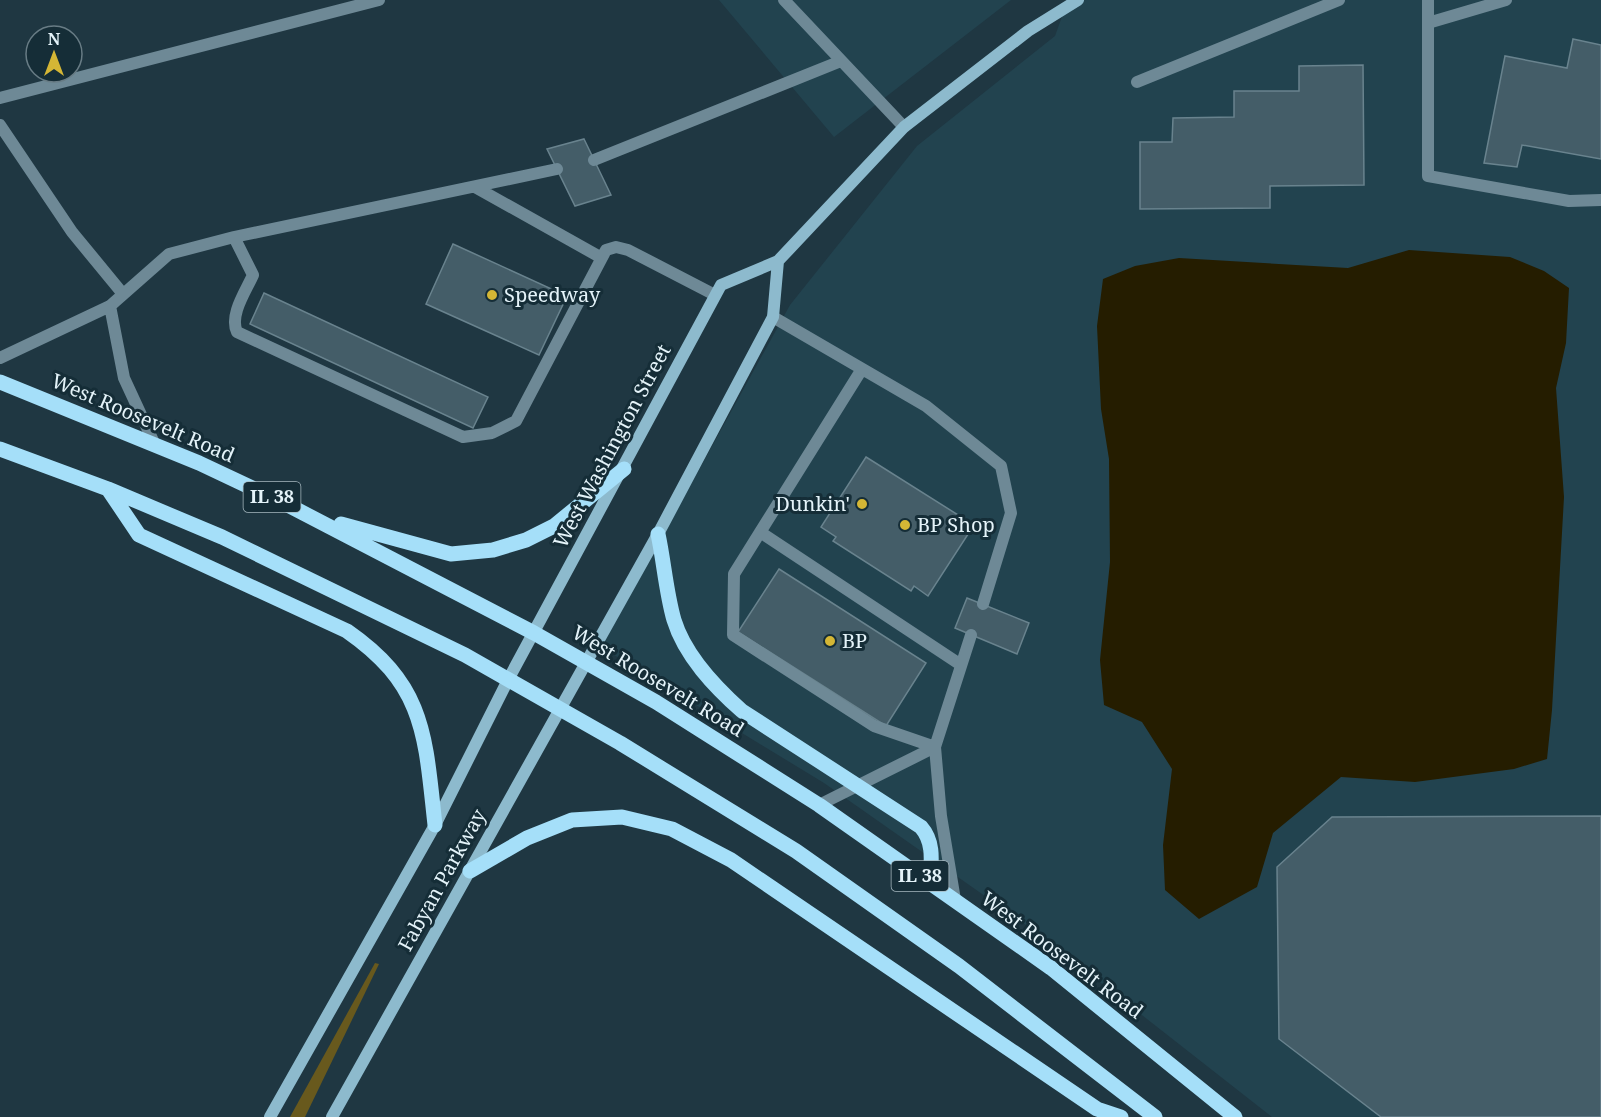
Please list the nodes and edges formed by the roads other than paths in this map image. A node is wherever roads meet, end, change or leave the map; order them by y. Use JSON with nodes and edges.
{"nodes":[{"id":1,"x":379,"y":0,"type":"edge"},
{"id":2,"x":784,"y":0,"type":"edge"},
{"id":3,"x":1078,"y":0,"type":"edge"},
{"id":4,"x":1339,"y":0,"type":"edge"},
{"id":5,"x":1428,"y":0,"type":"edge"},
{"id":6,"x":1506,"y":0,"type":"edge"},
{"id":7,"x":1428,"y":23,"type":"junction"},
{"id":8,"x":842,"y":61,"type":"junction"},
{"id":9,"x":1137,"y":82,"type":"dead end"},
{"id":10,"x":0,"y":98,"type":"edge"},
{"id":11,"x":0,"y":125,"type":"edge"},
{"id":12,"x":904,"y":127,"type":"junction"},
{"id":13,"x":594,"y":160,"type":"dead end"},
{"id":14,"x":557,"y":169,"type":"dead end"},
{"id":15,"x":475,"y":187,"type":"junction"},
{"id":16,"x":1601,"y":200,"type":"edge"},
{"id":17,"x":234,"y":237,"type":"junction"},
{"id":18,"x":600,"y":257,"type":"junction"},
{"id":19,"x":778,"y":261,"type":"junction"},
{"id":20,"x":123,"y":294,"type":"junction"},
{"id":21,"x":715,"y":295,"type":"junction"},
{"id":22,"x":110,"y":306,"type":"junction"},
{"id":23,"x":773,"y":317,"type":"junction"},
{"id":24,"x":0,"y":358,"type":"edge"},
{"id":25,"x":862,"y":369,"type":"junction"},
{"id":26,"x":0,"y":382,"type":"edge"},
{"id":27,"x":155,"y":445,"type":"junction"},
{"id":28,"x":0,"y":449,"type":"edge"},
{"id":29,"x":624,"y":469,"type":"junction"},
{"id":30,"x":108,"y":489,"type":"junction"},
{"id":31,"x":309,"y":516,"type":"junction"},
{"id":32,"x":760,"y":532,"type":"junction"},
{"id":33,"x":658,"y":534,"type":"junction"},
{"id":34,"x":983,"y":604,"type":"dead end"},
{"id":35,"x":534,"y":633,"type":"junction"},
{"id":36,"x":971,"y":634,"type":"dead end"},
{"id":37,"x":586,"y":661,"type":"junction"},
{"id":38,"x":961,"y":665,"type":"junction"},
{"id":39,"x":508,"y":680,"type":"junction"},
{"id":40,"x":559,"y":709,"type":"junction"},
{"id":41,"x":935,"y":747,"type":"junction"},
{"id":42,"x":859,"y":786,"type":"junction"},
{"id":43,"x":819,"y":806,"type":"junction"},
{"id":44,"x":435,"y":825,"type":"junction"},
{"id":45,"x":470,"y":871,"type":"junction"},
{"id":46,"x":930,"y":883,"type":"junction"},
{"id":47,"x":955,"y":900,"type":"junction"},
{"id":48,"x":270,"y":1117,"type":"edge"},
{"id":49,"x":332,"y":1117,"type":"edge"},
{"id":50,"x":1121,"y":1117,"type":"edge"},
{"id":51,"x":1155,"y":1117,"type":"edge"},
{"id":52,"x":1235,"y":1117,"type":"edge"}],
"edges":[{"from":1,"to":10,"type":"lane"},
{"from":2,"to":8,"type":"lane"},
{"from":3,"to":12,"type":"main road","name":"West Washington Street"},
{"from":4,"to":9,"type":"lane"},
{"from":5,"to":7,"type":"lane"},
{"from":6,"to":7,"type":"lane"},
{"from":7,"to":16,"type":"lane"},
{"from":8,"to":12,"type":"lane"},
{"from":8,"to":13,"type":"lane"},
{"from":11,"to":20,"type":"lane"},
{"from":12,"to":19,"type":"main road","name":"West Washington Street"},
{"from":14,"to":15,"type":"lane"},
{"from":15,"to":17,"type":"lane"},
{"from":15,"to":18,"type":"lane"},
{"from":17,"to":18,"type":"lane"},
{"from":17,"to":20,"type":"lane"},
{"from":18,"to":21,"type":"lane"},
{"from":19,"to":21,"type":"main road","name":"West Washington Street"},
{"from":19,"to":23,"type":"main road"},
{"from":20,"to":22,"type":"lane"},
{"from":21,"to":29,"type":"main road","name":"West Washington Street"},
{"from":22,"to":24,"type":"lane"},
{"from":22,"to":27,"type":"lane"},
{"from":23,"to":25,"type":"lane"},
{"from":23,"to":33,"type":"main road"},
{"from":25,"to":32,"type":"lane"},
{"from":25,"to":34,"type":"lane"},
{"from":26,"to":27,"type":"main road","name":"West Roosevelt Road","number":"IL 38"},
{"from":27,"to":31,"type":"main road","name":"West Roosevelt Road","number":"IL 38"},
{"from":28,"to":30,"type":"main road","number":"IL 38"},
{"from":29,"to":31,"type":"main road"},
{"from":29,"to":35,"type":"main road","name":"West Washington Street"},
{"from":30,"to":39,"type":"main road","number":"IL 38"},
{"from":30,"to":44,"type":"main road"},
{"from":31,"to":35,"type":"main road","name":"West Roosevelt Road","number":"IL 38"},
{"from":32,"to":38,"type":"lane"},
{"from":32,"to":41,"type":"lane"},
{"from":33,"to":37,"type":"main road"},
{"from":33,"to":42,"type":"main road"},
{"from":35,"to":37,"type":"main road","name":"West Roosevelt Road","number":"IL 38"},
{"from":35,"to":39,"type":"main road","name":"West Washington Street"},
{"from":36,"to":38,"type":"lane"},
{"from":37,"to":40,"type":"main road","name":"Fabyan Parkway"},
{"from":37,"to":43,"type":"main road","name":"West Roosevelt Road","number":"IL 38"},
{"from":38,"to":41,"type":"lane"},
{"from":39,"to":40,"type":"main road","number":"IL 38"},
{"from":39,"to":44,"type":"main road","name":"Fabyan Parkway"},
{"from":40,"to":45,"type":"main road","name":"Fabyan Parkway"},
{"from":40,"to":51,"type":"main road","number":"IL 38"},
{"from":41,"to":42,"type":"lane"},
{"from":41,"to":47,"type":"lane"},
{"from":42,"to":43,"type":"lane"},
{"from":42,"to":46,"type":"main road"},
{"from":43,"to":46,"type":"main road","name":"West Roosevelt Road","number":"IL 38"},
{"from":44,"to":48,"type":"main road","name":"Fabyan Parkway"},
{"from":45,"to":49,"type":"main road","name":"Fabyan Parkway"},
{"from":45,"to":50,"type":"main road"},
{"from":46,"to":47,"type":"main road","name":"West Roosevelt Road","number":"IL 38"},
{"from":47,"to":52,"type":"main road","name":"West Roosevelt Road","number":"IL 38"}]}
